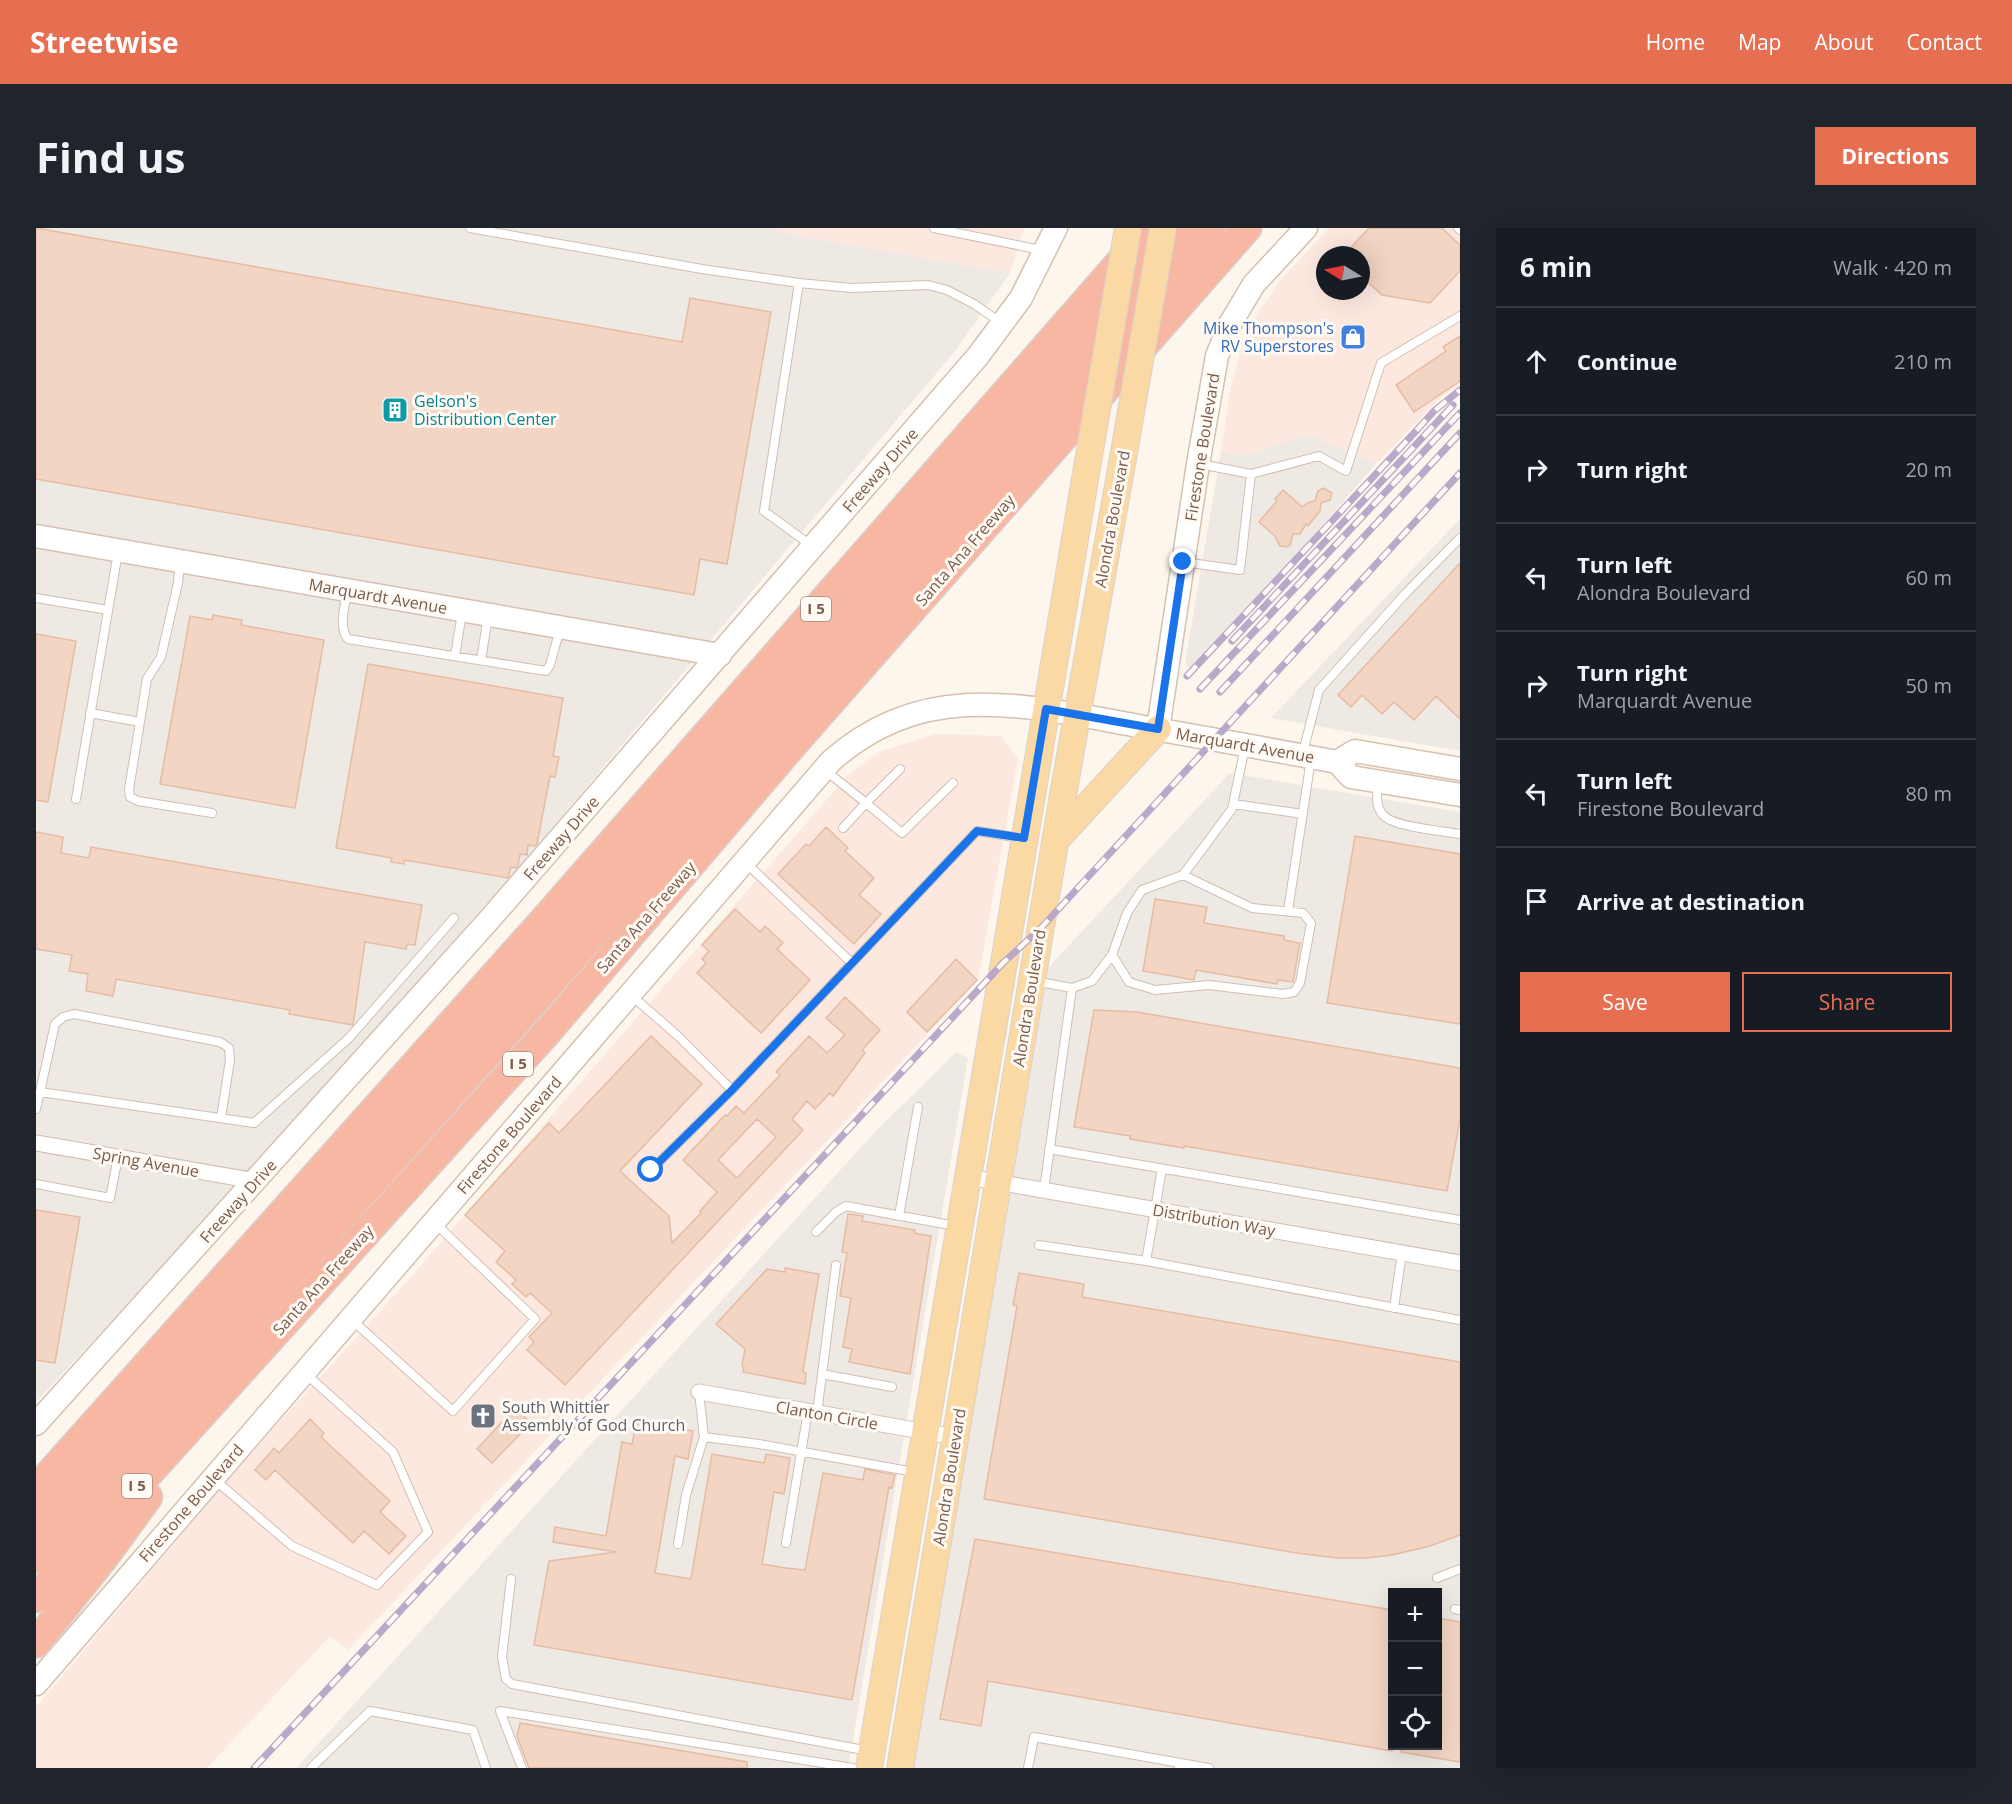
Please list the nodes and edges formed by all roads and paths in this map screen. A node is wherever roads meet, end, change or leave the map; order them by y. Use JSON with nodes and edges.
{"nodes":[{"id":1,"x":470,"y":228,"type":"edge"},
{"id":2,"x":934,"y":228,"type":"edge"},
{"id":3,"x":1056,"y":228,"type":"edge"},
{"id":4,"x":1128,"y":228,"type":"edge"},
{"id":5,"x":1150,"y":228,"type":"edge"},
{"id":6,"x":1163,"y":228,"type":"edge"},
{"id":7,"x":1178,"y":228,"type":"edge"},
{"id":8,"x":1211,"y":228,"type":"edge"},
{"id":9,"x":1247,"y":228,"type":"edge"},
{"id":10,"x":1306,"y":228,"type":"edge"},
{"id":11,"x":1046,"y":251,"type":"junction"},
{"id":12,"x":799,"y":283,"type":"junction"},
{"id":13,"x":1460,"y":316,"type":"edge"},
{"id":14,"x":1003,"y":324,"type":"junction"},
{"id":15,"x":1198,"y":464,"type":"junction"},
{"id":16,"x":1251,"y":474,"type":"junction"},
{"id":17,"x":36,"y":536,"type":"edge"},
{"id":18,"x":1460,"y":538,"type":"edge"},
{"id":19,"x":813,"y":547,"type":"junction"},
{"id":20,"x":118,"y":550,"type":"junction"},
{"id":21,"x":180,"y":561,"type":"junction"},
{"id":22,"x":1183,"y":562,"type":"junction"},
{"id":23,"x":348,"y":590,"type":"junction"},
{"id":24,"x":36,"y":598,"type":"edge"},
{"id":25,"x":108,"y":610,"type":"junction"},
{"id":26,"x":463,"y":610,"type":"junction"},
{"id":27,"x":488,"y":615,"type":"junction"},
{"id":28,"x":560,"y":627,"type":"junction"},
{"id":29,"x":720,"y":655,"type":"junction"},
{"id":30,"x":455,"y":656,"type":"junction"},
{"id":31,"x":481,"y":660,"type":"junction"},
{"id":32,"x":1046,"y":709,"type":"junction"},
{"id":33,"x":90,"y":713,"type":"junction"},
{"id":34,"x":1077,"y":715,"type":"junction"},
{"id":35,"x":140,"y":722,"type":"junction"},
{"id":36,"x":1158,"y":729,"type":"junction"},
{"id":37,"x":1246,"y":745,"type":"junction"},
{"id":38,"x":1307,"y":756,"type":"junction"},
{"id":39,"x":1337,"y":762,"type":"junction"},
{"id":40,"x":900,"y":768,"type":"dead end"},
{"id":41,"x":824,"y":769,"type":"junction"},
{"id":42,"x":1460,"y":769,"type":"edge"},
{"id":43,"x":1378,"y":782,"type":"junction"},
{"id":44,"x":953,"y":783,"type":"dead end"},
{"id":45,"x":1460,"y":795,"type":"edge"},
{"id":46,"x":76,"y":800,"type":"dead end"},
{"id":47,"x":866,"y":803,"type":"junction"},
{"id":48,"x":1233,"y":804,"type":"junction"},
{"id":49,"x":212,"y":813,"type":"dead end"},
{"id":50,"x":1303,"y":814,"type":"junction"},
{"id":51,"x":843,"y":828,"type":"dead end"},
{"id":52,"x":1460,"y":834,"type":"edge"},
{"id":53,"x":1024,"y":838,"type":"junction"},
{"id":54,"x":1055,"y":842,"type":"junction"},
{"id":55,"x":745,"y":862,"type":"junction"},
{"id":56,"x":1183,"y":875,"type":"junction"},
{"id":57,"x":1288,"y":911,"type":"junction"},
{"id":58,"x":454,"y":918,"type":"dead end"},
{"id":59,"x":1112,"y":955,"type":"junction"},
{"id":60,"x":852,"y":963,"type":"junction"},
{"id":61,"x":1032,"y":981,"type":"junction"},
{"id":62,"x":1072,"y":988,"type":"junction"},
{"id":63,"x":630,"y":994,"type":"junction"},
{"id":64,"x":732,"y":1090,"type":"junction"},
{"id":65,"x":40,"y":1092,"type":"junction"},
{"id":66,"x":918,"y":1107,"type":"dead end"},
{"id":67,"x":36,"y":1109,"type":"edge"},
{"id":68,"x":221,"y":1118,"type":"junction"},
{"id":69,"x":36,"y":1143,"type":"edge"},
{"id":70,"x":1049,"y":1149,"type":"junction"},
{"id":71,"x":118,"y":1157,"type":"junction"},
{"id":72,"x":1162,"y":1168,"type":"junction"},
{"id":73,"x":651,"y":1170,"type":"dead end"},
{"id":74,"x":968,"y":1177,"type":"junction"},
{"id":75,"x":256,"y":1181,"type":"junction"},
{"id":76,"x":998,"y":1182,"type":"junction"},
{"id":77,"x":36,"y":1184,"type":"edge"},
{"id":78,"x":1044,"y":1190,"type":"junction"},
{"id":79,"x":1155,"y":1210,"type":"junction"},
{"id":80,"x":899,"y":1216,"type":"junction"},
{"id":81,"x":1460,"y":1220,"type":"edge"},
{"id":82,"x":434,"y":1222,"type":"junction"},
{"id":83,"x":960,"y":1226,"type":"junction"},
{"id":84,"x":816,"y":1232,"type":"dead end"},
{"id":85,"x":1039,"y":1245,"type":"dead end"},
{"id":86,"x":1402,"y":1253,"type":"junction"},
{"id":87,"x":1146,"y":1261,"type":"junction"},
{"id":88,"x":1460,"y":1263,"type":"edge"},
{"id":89,"x":837,"y":1265,"type":"dead end"},
{"id":90,"x":222,"y":1280,"type":"junction"},
{"id":91,"x":1394,"y":1308,"type":"junction"},
{"id":92,"x":350,"y":1319,"type":"junction"},
{"id":93,"x":1460,"y":1320,"type":"edge"},
{"id":94,"x":304,"y":1372,"type":"junction"},
{"id":95,"x":822,"y":1374,"type":"junction"},
{"id":96,"x":237,"y":1375,"type":"junction"},
{"id":97,"x":892,"y":1387,"type":"dead end"},
{"id":98,"x":699,"y":1392,"type":"joint"},
{"id":99,"x":812,"y":1412,"type":"junction"},
{"id":100,"x":36,"y":1424,"type":"edge"},
{"id":101,"x":925,"y":1432,"type":"junction"},
{"id":102,"x":704,"y":1437,"type":"junction"},
{"id":103,"x":955,"y":1437,"type":"junction"},
{"id":104,"x":801,"y":1452,"type":"junction"},
{"id":105,"x":36,"y":1462,"type":"edge"},
{"id":106,"x":919,"y":1473,"type":"junction"},
{"id":107,"x":213,"y":1478,"type":"junction"},
{"id":108,"x":36,"y":1489,"type":"edge"},
{"id":109,"x":36,"y":1526,"type":"edge"},
{"id":110,"x":678,"y":1544,"type":"dead end"},
{"id":111,"x":786,"y":1544,"type":"dead end"},
{"id":112,"x":36,"y":1558,"type":"edge"},
{"id":113,"x":1460,"y":1569,"type":"edge"},
{"id":114,"x":1437,"y":1578,"type":"dead end"},
{"id":115,"x":511,"y":1579,"type":"dead end"},
{"id":116,"x":36,"y":1598,"type":"edge"},
{"id":117,"x":36,"y":1643,"type":"edge"},
{"id":118,"x":36,"y":1684,"type":"edge"},
{"id":119,"x":865,"y":1763,"type":"edge"},
{"id":120,"x":1180,"y":1765,"type":"edge"},
{"id":121,"x":310,"y":1768,"type":"edge"},
{"id":122,"x":486,"y":1768,"type":"edge"},
{"id":123,"x":522,"y":1768,"type":"edge"},
{"id":124,"x":900,"y":1768,"type":"edge"},
{"id":125,"x":1028,"y":1768,"type":"edge"},
{"id":126,"x":1209,"y":1768,"type":"edge"}],
"edges":[{"from":1,"to":12,"type":"lane"},
{"from":2,"to":11,"type":"lane"},
{"from":3,"to":11,"type":"street","name":"Freeway Drive"},
{"from":4,"to":32,"type":"main road","name":"Alondra Boulevard","bridge":true},
{"from":5,"to":90,"type":"highway","number":"I 5"},
{"from":6,"to":34,"type":"main road","name":"Alondra Boulevard","bridge":true},
{"from":7,"to":109,"type":"highway"},
{"from":8,"to":112,"type":"highway"},
{"from":9,"to":96,"type":"highway","name":"Santa Ana Freeway","number":"I 5"},
{"from":10,"to":15,"type":"street","name":"Firestone Boulevard"},
{"from":11,"to":14,"type":"street","name":"Freeway Drive"},
{"from":12,"to":14,"type":"lane"},
{"from":12,"to":19,"type":"lane"},
{"from":13,"to":16,"type":"lane"},
{"from":14,"to":19,"type":"street","name":"Freeway Drive"},
{"from":15,"to":16,"type":"lane"},
{"from":15,"to":22,"type":"street","name":"Firestone Boulevard"},
{"from":16,"to":22,"type":"lane"},
{"from":17,"to":20,"type":"street","name":"Marquardt Avenue"},
{"from":18,"to":38,"type":"lane"},
{"from":19,"to":29,"type":"street","name":"Freeway Drive"},
{"from":20,"to":21,"type":"street","name":"Marquardt Avenue"},
{"from":20,"to":25,"type":"lane"},
{"from":21,"to":23,"type":"street","name":"Marquardt Avenue"},
{"from":21,"to":35,"type":"lane"},
{"from":22,"to":36,"type":"street","name":"Firestone Boulevard"},
{"from":23,"to":26,"type":"street","name":"Marquardt Avenue"},
{"from":23,"to":30,"type":"lane"},
{"from":24,"to":25,"type":"lane"},
{"from":25,"to":33,"type":"lane"},
{"from":26,"to":27,"type":"street","name":"Marquardt Avenue"},
{"from":26,"to":30,"type":"lane"},
{"from":27,"to":28,"type":"street","name":"Marquardt Avenue"},
{"from":27,"to":31,"type":"lane"},
{"from":28,"to":29,"type":"street","name":"Marquardt Avenue"},
{"from":28,"to":31,"type":"lane"},
{"from":29,"to":75,"type":"street","name":"Freeway Drive"},
{"from":30,"to":31,"type":"lane"},
{"from":32,"to":34,"type":"street","name":"Marquardt Avenue"},
{"from":32,"to":41,"type":"street","name":"Firestone Boulevard"},
{"from":32,"to":53,"type":"main road","name":"Alondra Boulevard"},
{"from":33,"to":35,"type":"lane"},
{"from":33,"to":46,"type":"lane"},
{"from":34,"to":36,"type":"street","name":"Marquardt Avenue"},
{"from":34,"to":54,"type":"main road","name":"Alondra Boulevard"},
{"from":35,"to":49,"type":"lane"},
{"from":36,"to":37,"type":"street","name":"Marquardt Avenue"},
{"from":36,"to":54,"type":"main road"},
{"from":37,"to":38,"type":"street","name":"Marquardt Avenue"},
{"from":37,"to":48,"type":"lane"},
{"from":38,"to":39,"type":"street","name":"Marquardt Avenue"},
{"from":38,"to":50,"type":"lane"},
{"from":39,"to":42,"type":"street","name":"Marquardt Avenue"},
{"from":39,"to":43,"type":"street","name":"Marquardt Avenue"},
{"from":40,"to":47,"type":"lane"},
{"from":41,"to":47,"type":"lane"},
{"from":41,"to":55,"type":"street","name":"Firestone Boulevard"},
{"from":43,"to":45,"type":"street","name":"Marquardt Avenue"},
{"from":43,"to":52,"type":"lane"},
{"from":44,"to":47,"type":"lane"},
{"from":47,"to":51,"type":"lane"},
{"from":48,"to":50,"type":"lane"},
{"from":48,"to":56,"type":"lane"},
{"from":50,"to":57,"type":"lane"},
{"from":53,"to":60,"type":"lane"},
{"from":53,"to":74,"type":"main road","name":"Alondra Boulevard"},
{"from":54,"to":61,"type":"main road","name":"Alondra Boulevard"},
{"from":55,"to":60,"type":"lane"},
{"from":55,"to":63,"type":"street","name":"Firestone Boulevard"},
{"from":56,"to":57,"type":"lane"},
{"from":56,"to":59,"type":"lane"},
{"from":57,"to":59,"type":"lane"},
{"from":58,"to":68,"type":"lane"},
{"from":59,"to":62,"type":"lane"},
{"from":60,"to":64,"type":"lane"},
{"from":61,"to":62,"type":"lane"},
{"from":61,"to":76,"type":"main road","name":"Alondra Boulevard"},
{"from":62,"to":70,"type":"lane"},
{"from":63,"to":64,"type":"lane"},
{"from":63,"to":82,"type":"street","name":"Firestone Boulevard"},
{"from":64,"to":73,"type":"lane"},
{"from":65,"to":67,"type":"lane"},
{"from":65,"to":68,"type":"lane"},
{"from":65,"to":68,"type":"lane"},
{"from":66,"to":80,"type":"lane"},
{"from":69,"to":71,"type":"street","name":"Spring Avenue"},
{"from":70,"to":72,"type":"lane"},
{"from":70,"to":78,"type":"lane"},
{"from":71,"to":75,"type":"street","name":"Spring Avenue"},
{"from":71,"to":77,"type":"lane"},
{"from":72,"to":79,"type":"lane"},
{"from":72,"to":81,"type":"lane"},
{"from":74,"to":76,"type":"street","name":"Distribution Way"},
{"from":74,"to":83,"type":"main road","name":"Alondra Boulevard"},
{"from":75,"to":100,"type":"street","name":"Freeway Drive"},
{"from":76,"to":78,"type":"street","name":"Distribution Way"},
{"from":76,"to":103,"type":"main road","name":"Alondra Boulevard"},
{"from":78,"to":79,"type":"street","name":"Distribution Way"},
{"from":79,"to":86,"type":"street","name":"Distribution Way"},
{"from":79,"to":87,"type":"lane"},
{"from":80,"to":83,"type":"lane"},
{"from":80,"to":84,"type":"lane"},
{"from":82,"to":92,"type":"street","name":"Firestone Boulevard"},
{"from":82,"to":92,"type":"lane"},
{"from":83,"to":101,"type":"main road","name":"Alondra Boulevard"},
{"from":85,"to":87,"type":"lane"},
{"from":86,"to":88,"type":"street","name":"Distribution Way"},
{"from":86,"to":91,"type":"lane"},
{"from":87,"to":91,"type":"lane"},
{"from":89,"to":95,"type":"lane"},
{"from":90,"to":105,"type":"highway"},
{"from":90,"to":108,"type":"highway","number":"I 5"},
{"from":91,"to":93,"type":"lane"},
{"from":92,"to":94,"type":"street","name":"Firestone Boulevard"},
{"from":94,"to":107,"type":"street","name":"Firestone Boulevard"},
{"from":94,"to":107,"type":"lane"},
{"from":95,"to":97,"type":"lane"},
{"from":95,"to":99,"type":"lane"},
{"from":96,"to":116,"type":"highway","name":"Santa Ana Freeway","number":"I 5"},
{"from":96,"to":117,"type":"highway"},
{"from":98,"to":99,"type":"street","name":"Clanton Circle"},
{"from":98,"to":102,"type":"lane"},
{"from":99,"to":101,"type":"street","name":"Clanton Circle"},
{"from":99,"to":104,"type":"lane"},
{"from":101,"to":103,"type":"street","name":"Clanton Circle"},
{"from":101,"to":106,"type":"main road","name":"Alondra Boulevard"},
{"from":102,"to":104,"type":"lane"},
{"from":102,"to":110,"type":"lane"},
{"from":103,"to":124,"type":"main road","name":"Alondra Boulevard"},
{"from":104,"to":106,"type":"lane"},
{"from":104,"to":111,"type":"lane"},
{"from":106,"to":119,"type":"main road","name":"Alondra Boulevard"},
{"from":107,"to":118,"type":"street","name":"Firestone Boulevard"},
{"from":113,"to":114,"type":"lane"},
{"from":115,"to":119,"type":"lane"},
{"from":119,"to":123,"type":"lane"},
{"from":120,"to":125,"type":"lane"},
{"from":120,"to":126,"type":"lane"},
{"from":121,"to":122,"type":"lane"}]}
